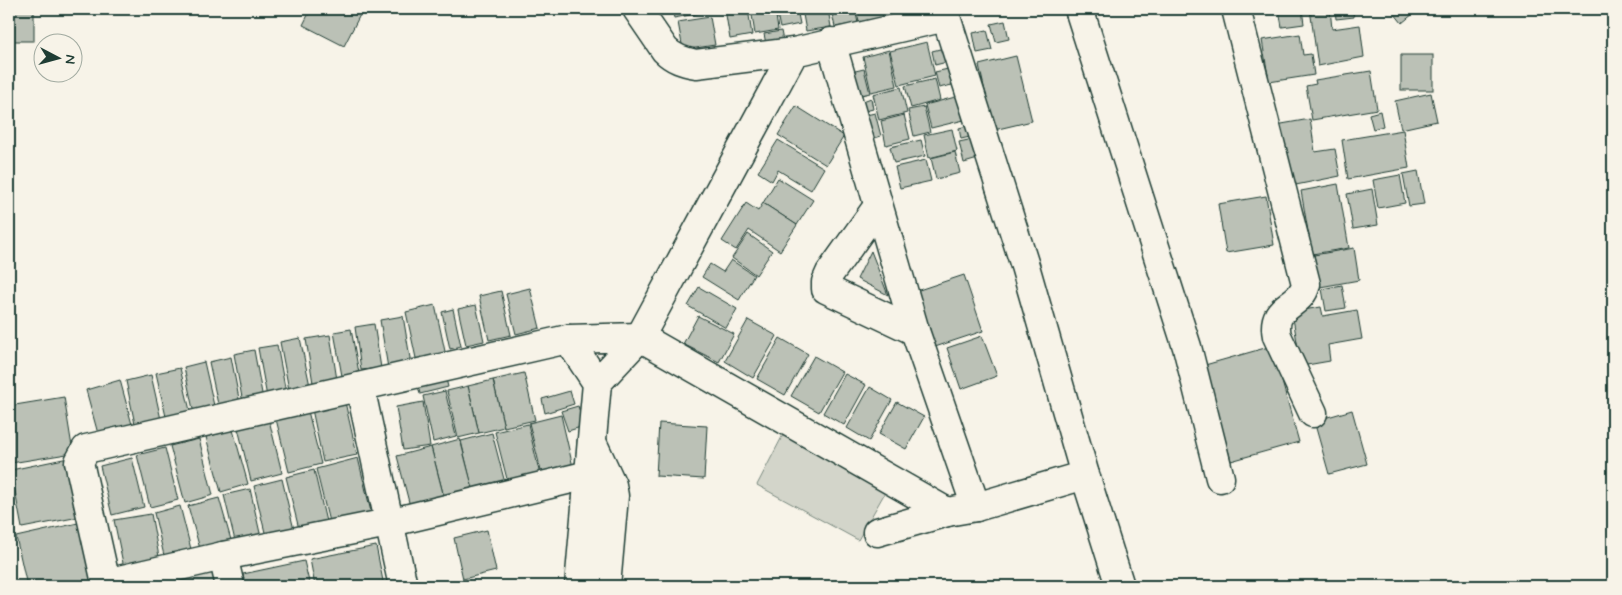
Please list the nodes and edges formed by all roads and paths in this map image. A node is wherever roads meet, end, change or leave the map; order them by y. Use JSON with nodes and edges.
{"nodes":[{"id":1,"x":637,"y":9,"type":"edge"},
{"id":2,"x":1079,"y":9,"type":"edge"},
{"id":3,"x":1236,"y":9,"type":"edge"},
{"id":4,"x":945,"y":13,"type":"edge"},
{"id":5,"x":831,"y":42,"type":"junction"},
{"id":6,"x":794,"y":52,"type":"junction"},
{"id":7,"x":878,"y":206,"type":"junction"},
{"id":8,"x":915,"y":331,"type":"junction"},
{"id":9,"x":640,"y":337,"type":"junction"},
{"id":10,"x":568,"y":339,"type":"junction"},
{"id":11,"x":597,"y":383,"type":"junction"},
{"id":12,"x":360,"y":387,"type":"junction"},
{"id":13,"x":1313,"y":413,"type":"dead end"},
{"id":14,"x":592,"y":442,"type":"junction"},
{"id":15,"x":588,"y":475,"type":"junction"},
{"id":16,"x":1086,"y":475,"type":"junction"},
{"id":17,"x":1220,"y":478,"type":"dead end"},
{"id":18,"x":976,"y":507,"type":"junction"},
{"id":19,"x":947,"y":512,"type":"junction"},
{"id":20,"x":388,"y":523,"type":"junction"},
{"id":21,"x":877,"y":532,"type":"dead end"},
{"id":22,"x":223,"y":556,"type":"junction"},
{"id":23,"x":106,"y":585,"type":"edge"},
{"id":24,"x":230,"y":586,"type":"edge"},
{"id":25,"x":403,"y":586,"type":"edge"},
{"id":26,"x":579,"y":586,"type":"edge"},
{"id":27,"x":606,"y":586,"type":"edge"},
{"id":28,"x":1120,"y":586,"type":"edge"}],
"edges":[{"from":1,"to":6,"type":"street"},
{"from":2,"to":17,"type":"street"},
{"from":3,"to":13,"type":"street"},
{"from":4,"to":5,"type":"street"},
{"from":4,"to":16,"type":"street"},
{"from":5,"to":6,"type":"street"},
{"from":5,"to":7,"type":"street"},
{"from":6,"to":9,"type":"street"},
{"from":7,"to":8,"type":"street"},
{"from":7,"to":8,"type":"street"},
{"from":8,"to":18,"type":"street"},
{"from":9,"to":10,"type":"street"},
{"from":9,"to":11,"type":"street"},
{"from":9,"to":19,"type":"street"},
{"from":10,"to":11,"type":"street"},
{"from":10,"to":12,"type":"street"},
{"from":11,"to":14,"type":"street"},
{"from":12,"to":20,"type":"street"},
{"from":12,"to":23,"type":"street"},
{"from":14,"to":15,"type":"street"},
{"from":14,"to":27,"type":"street"},
{"from":15,"to":20,"type":"street"},
{"from":15,"to":26,"type":"street"},
{"from":16,"to":18,"type":"street"},
{"from":16,"to":28,"type":"street"},
{"from":18,"to":19,"type":"street"},
{"from":19,"to":21,"type":"street"},
{"from":20,"to":22,"type":"street"},
{"from":20,"to":25,"type":"street"},
{"from":22,"to":23,"type":"street"},
{"from":22,"to":24,"type":"street"}]}
